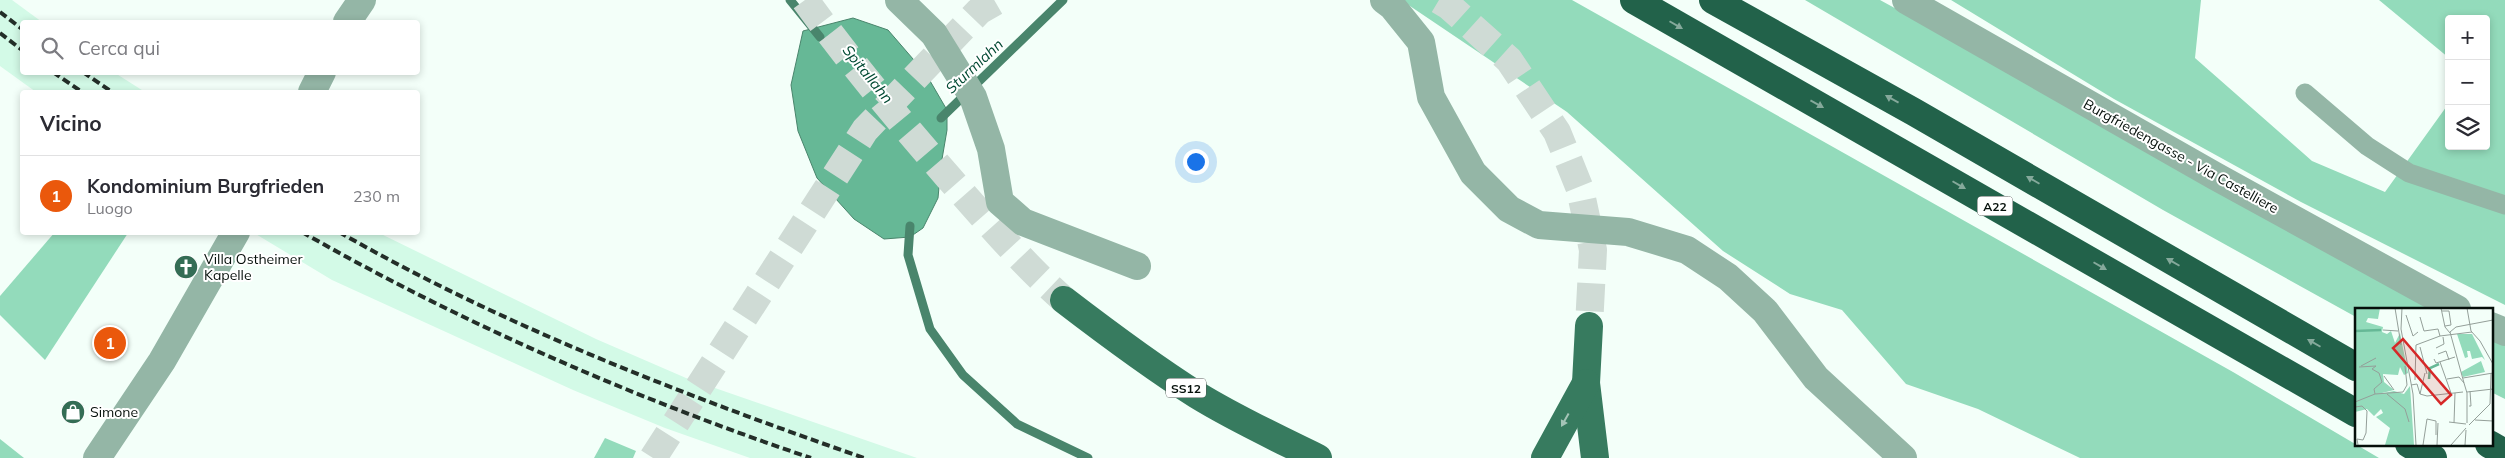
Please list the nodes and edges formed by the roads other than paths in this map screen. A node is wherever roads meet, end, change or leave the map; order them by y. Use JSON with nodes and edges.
{"nodes":[{"id":1,"x":362,"y":0,"type":"edge"},
{"id":2,"x":899,"y":0,"type":"edge"},
{"id":3,"x":1384,"y":0,"type":"edge"},
{"id":4,"x":1634,"y":0,"type":"edge"},
{"id":5,"x":1713,"y":0,"type":"edge"},
{"id":6,"x":1906,"y":0,"type":"edge"},
{"id":7,"x":348,"y":20,"type":"edge"},
{"id":8,"x":320,"y":75,"type":"edge"},
{"id":9,"x":313,"y":90,"type":"edge"},
{"id":10,"x":2305,"y":93,"type":"dead end"},
{"id":11,"x":2505,"y":205,"type":"edge"},
{"id":12,"x":233,"y":237,"type":"edge"},
{"id":13,"x":1137,"y":266,"type":"dead end"},
{"id":14,"x":1064,"y":300,"type":"tunnel mouth"},
{"id":15,"x":2456,"y":308,"type":"edge"},
{"id":16,"x":1589,"y":326,"type":"tunnel mouth"},
{"id":17,"x":2492,"y":326,"type":"edge"},
{"id":18,"x":2505,"y":332,"type":"edge"},
{"id":19,"x":2355,"y":366,"type":"edge"},
{"id":20,"x":1586,"y":383,"type":"junction"},
{"id":21,"x":2355,"y":412,"type":"edge"},
{"id":22,"x":2412,"y":446,"type":"edge"},
{"id":23,"x":2492,"y":446,"type":"edge"},
{"id":24,"x":2505,"y":453,"type":"edge"},
{"id":25,"x":97,"y":458,"type":"edge"},
{"id":26,"x":1318,"y":458,"type":"edge"},
{"id":27,"x":1546,"y":458,"type":"edge"},
{"id":28,"x":1595,"y":458,"type":"edge"},
{"id":29,"x":1903,"y":458,"type":"edge"},
{"id":30,"x":2433,"y":458,"type":"edge"}],
"edges":[{"from":1,"to":7,"type":"street"},
{"from":2,"to":13,"type":"street"},
{"from":3,"to":29,"type":"street"},
{"from":4,"to":21,"type":"highway","number":"A22","one_way":true},
{"from":19,"to":5,"type":"highway","one_way":true},
{"from":6,"to":15,"type":"street","name":"Burgfriedengasse - Via Castelliere"},
{"from":8,"to":9,"type":"street"},
{"from":10,"to":11,"type":"lane"},
{"from":12,"to":25,"type":"street"},
{"from":14,"to":26,"type":"main road","number":"SS12"},
{"from":16,"to":20,"type":"main road"},
{"from":17,"to":18,"type":"street"},
{"from":20,"to":27,"type":"main road","one_way":true},
{"from":20,"to":28,"type":"main road"},
{"from":22,"to":30,"type":"highway"},
{"from":23,"to":24,"type":"highway"}]}
